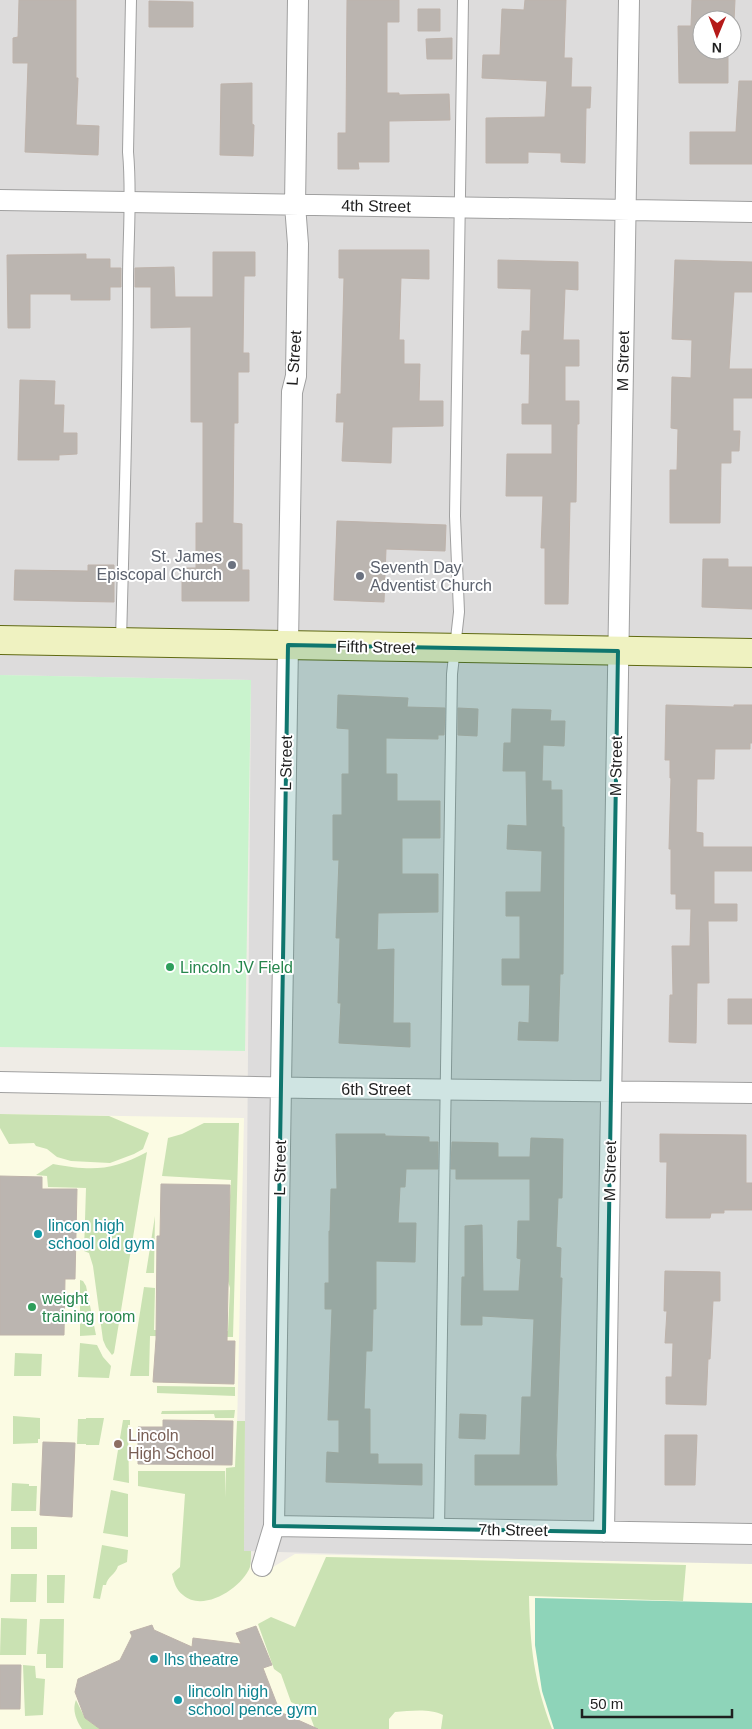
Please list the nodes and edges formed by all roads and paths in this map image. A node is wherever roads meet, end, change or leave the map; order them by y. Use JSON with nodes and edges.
{"nodes":[{"id":1,"x":131,"y":0,"type":"edge"},
{"id":2,"x":298,"y":0,"type":"edge"},
{"id":3,"x":463,"y":0,"type":"edge"},
{"id":4,"x":629,"y":0,"type":"edge"},
{"id":5,"x":0,"y":200,"type":"edge"},
{"id":6,"x":130,"y":202,"type":"junction"},
{"id":7,"x":295,"y":205,"type":"junction"},
{"id":8,"x":460,"y":207,"type":"junction"},
{"id":9,"x":626,"y":210,"type":"junction"},
{"id":10,"x":752,"y":212,"type":"edge"},
{"id":11,"x":0,"y":640,"type":"edge"},
{"id":12,"x":121,"y":642,"type":"junction"},
{"id":13,"x":288,"y":645,"type":"junction"},
{"id":14,"x":455,"y":648,"type":"junction"},
{"id":15,"x":618,"y":651,"type":"junction"},
{"id":16,"x":752,"y":653,"type":"edge"},
{"id":17,"x":0,"y":1082,"type":"edge"},
{"id":18,"x":281,"y":1088,"type":"junction"},
{"id":19,"x":446,"y":1089,"type":"junction"},
{"id":20,"x":611,"y":1091,"type":"junction"},
{"id":21,"x":752,"y":1093,"type":"edge"},
{"id":22,"x":274,"y":1526,"type":"junction"},
{"id":23,"x":439,"y":1529,"type":"junction"},
{"id":24,"x":604,"y":1532,"type":"junction"},
{"id":25,"x":752,"y":1534,"type":"edge"},
{"id":26,"x":262,"y":1566,"type":"dead end"}],
"edges":[{"from":1,"to":6,"type":"lane"},
{"from":2,"to":7,"type":"street","name":"L Street"},
{"from":3,"to":8,"type":"lane"},
{"from":4,"to":9,"type":"street","name":"M Street"},
{"from":5,"to":6,"type":"street","name":"4th Street"},
{"from":6,"to":7,"type":"street","name":"4th Street"},
{"from":6,"to":12,"type":"lane"},
{"from":7,"to":8,"type":"street","name":"4th Street"},
{"from":7,"to":13,"type":"street","name":"L Street"},
{"from":8,"to":9,"type":"street","name":"4th Street"},
{"from":8,"to":14,"type":"lane"},
{"from":9,"to":10,"type":"street","name":"4th Street"},
{"from":9,"to":15,"type":"street","name":"M Street"},
{"from":11,"to":12,"type":"street","name":"Fifth Street"},
{"from":12,"to":13,"type":"street","name":"Fifth Street"},
{"from":13,"to":14,"type":"street","name":"Fifth Street"},
{"from":13,"to":18,"type":"street","name":"L Street"},
{"from":14,"to":15,"type":"street","name":"Fifth Street"},
{"from":14,"to":19,"type":"lane"},
{"from":15,"to":16,"type":"street","name":"Fifth Street"},
{"from":15,"to":20,"type":"street","name":"M Street"},
{"from":17,"to":18,"type":"street","name":"6th Street"},
{"from":18,"to":19,"type":"street","name":"6th Street"},
{"from":18,"to":22,"type":"street","name":"L Street"},
{"from":19,"to":20,"type":"street","name":"6th Street"},
{"from":19,"to":23,"type":"lane"},
{"from":20,"to":21,"type":"street","name":"6th Street"},
{"from":20,"to":24,"type":"street","name":"M Street"},
{"from":22,"to":23,"type":"street","name":"7th Street"},
{"from":22,"to":26,"type":"street","name":"L Street"},
{"from":23,"to":24,"type":"street","name":"7th Street"},
{"from":24,"to":25,"type":"street","name":"7th Street"}]}
